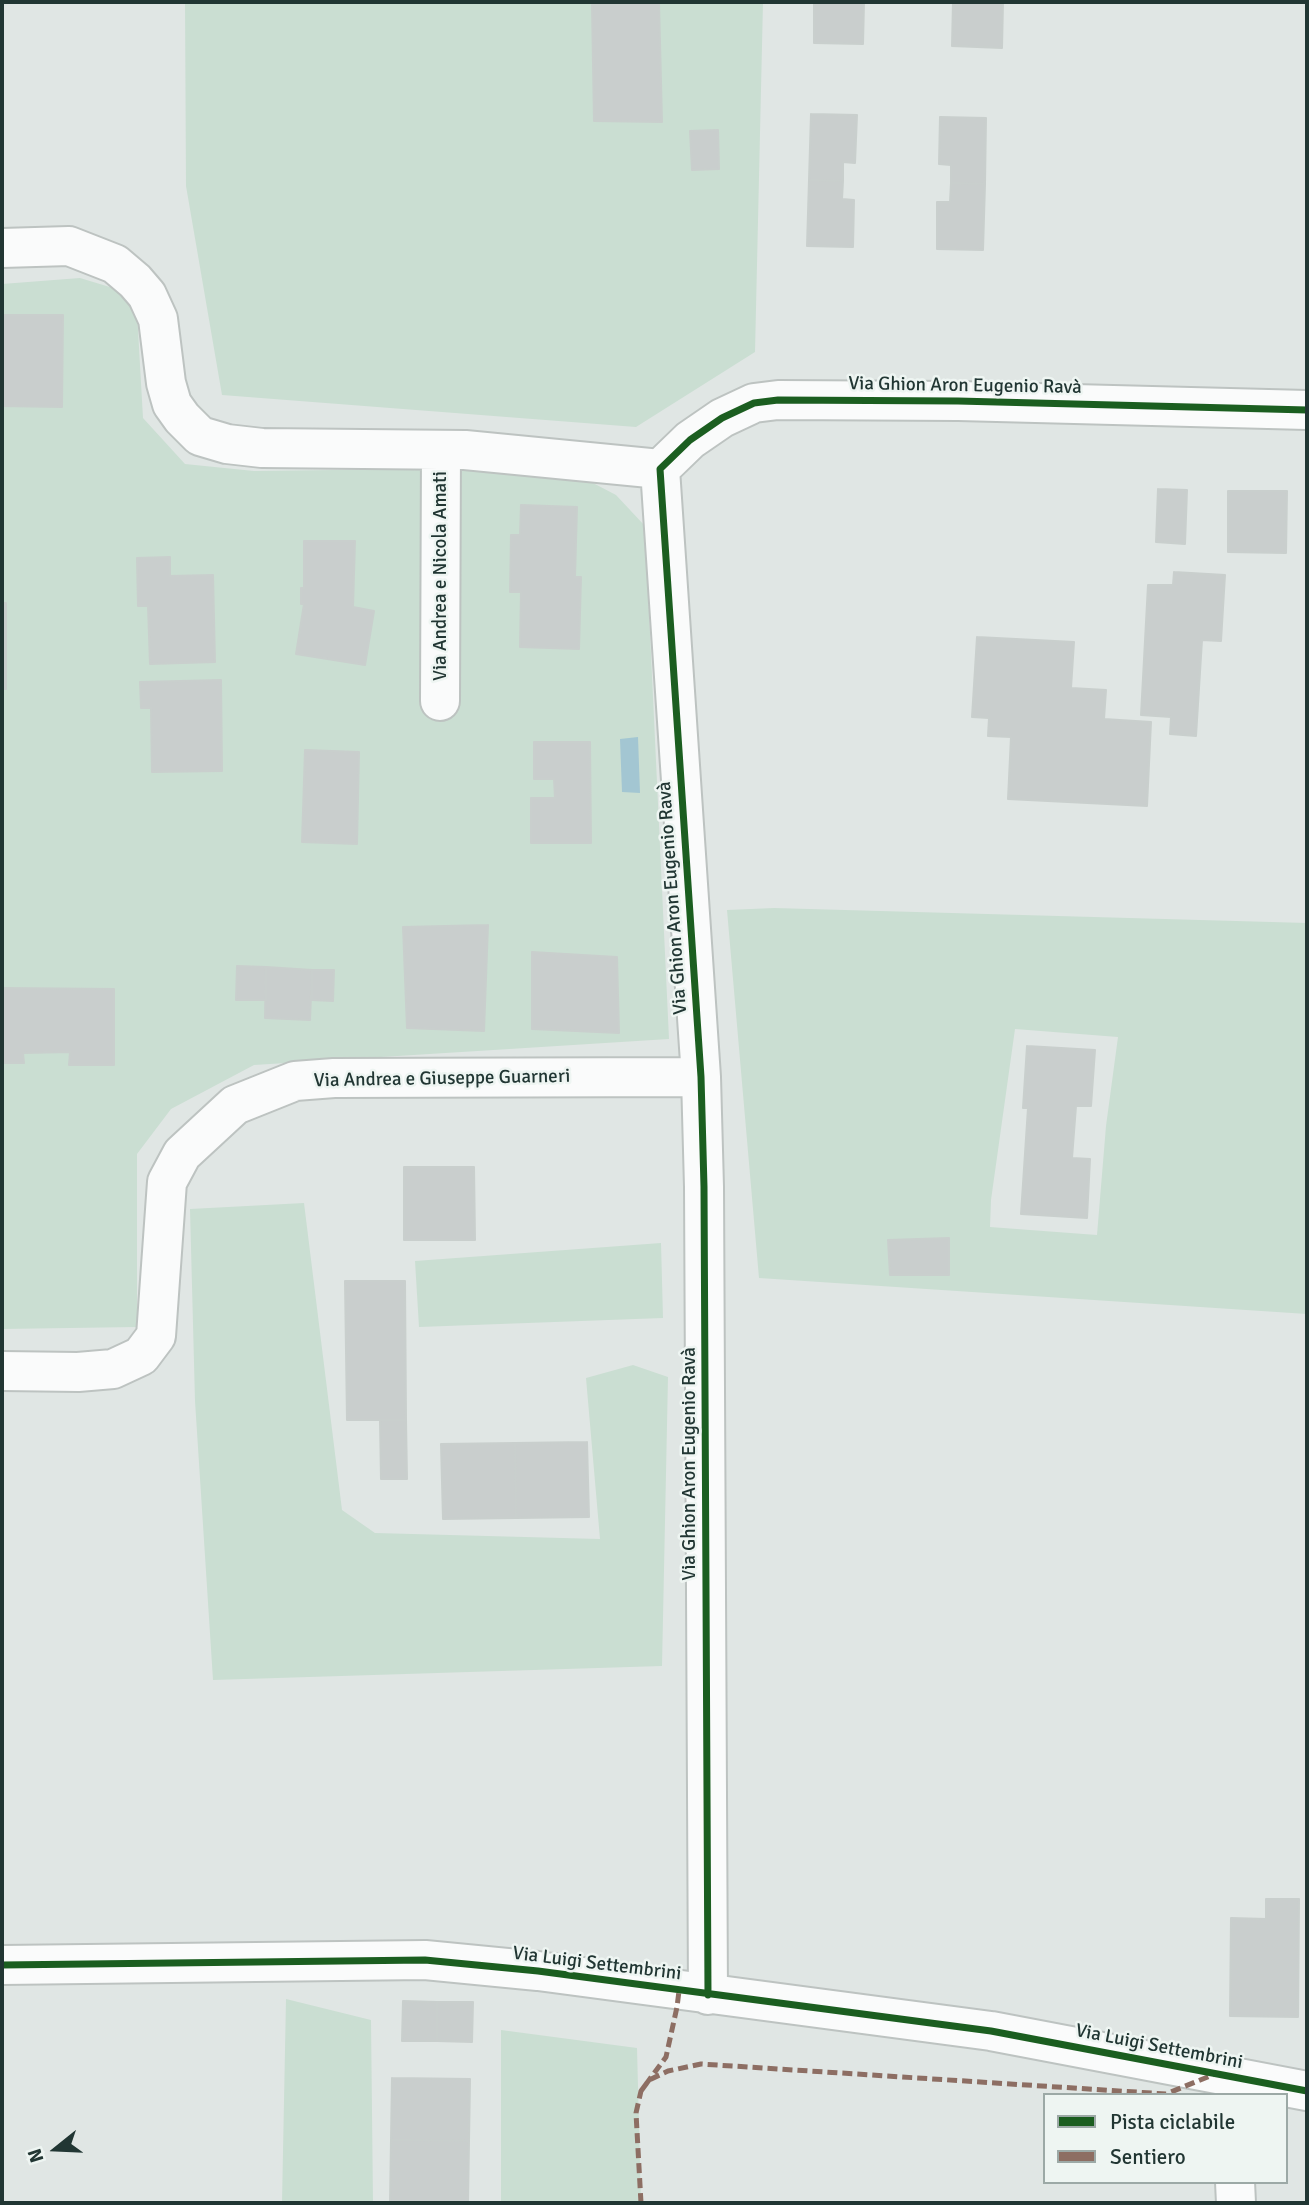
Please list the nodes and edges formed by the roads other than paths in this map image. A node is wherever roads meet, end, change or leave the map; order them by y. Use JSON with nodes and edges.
{"nodes":[{"id":1,"x":2,"y":248,"type":"edge"},
{"id":2,"x":1307,"y":410,"type":"edge"},
{"id":3,"x":441,"y":450,"type":"junction"},
{"id":4,"x":660,"y":469,"type":"junction"},
{"id":5,"x":440,"y":701,"type":"dead end"},
{"id":6,"x":701,"y":1077,"type":"junction"},
{"id":7,"x":2,"y":1371,"type":"edge"},
{"id":8,"x":2,"y":1965,"type":"edge"},
{"id":9,"x":708,"y":1995,"type":"junction"},
{"id":10,"x":1230,"y":2085,"type":"edge"},
{"id":11,"x":1307,"y":2091,"type":"edge"},
{"id":12,"x":1235,"y":2184,"type":"edge"},
{"id":13,"x":1236,"y":2203,"type":"edge"}],
"edges":[{"from":1,"to":3,"type":"street","name":"Via Andrea e Nicola Amati"},
{"from":2,"to":4,"type":"street","name":"Via Ghion Aron Eugenio Ravà"},
{"from":3,"to":4,"type":"street","name":"Via Andrea e Nicola Amati"},
{"from":3,"to":5,"type":"street","name":"Via Andrea e Nicola Amati"},
{"from":4,"to":6,"type":"street","name":"Via Ghion Aron Eugenio Ravà"},
{"from":6,"to":7,"type":"street","name":"Via Andrea e Giuseppe Guarneri"},
{"from":6,"to":9,"type":"street","name":"Via Ghion Aron Eugenio Ravà"},
{"from":8,"to":9,"type":"street","name":"Via Luigi Settembrini"},
{"from":9,"to":10,"type":"street","name":"Via Luigi Settembrini"},
{"from":10,"to":11,"type":"street","name":"Via Luigi Settembrini"},
{"from":12,"to":13,"type":"street"}]}
